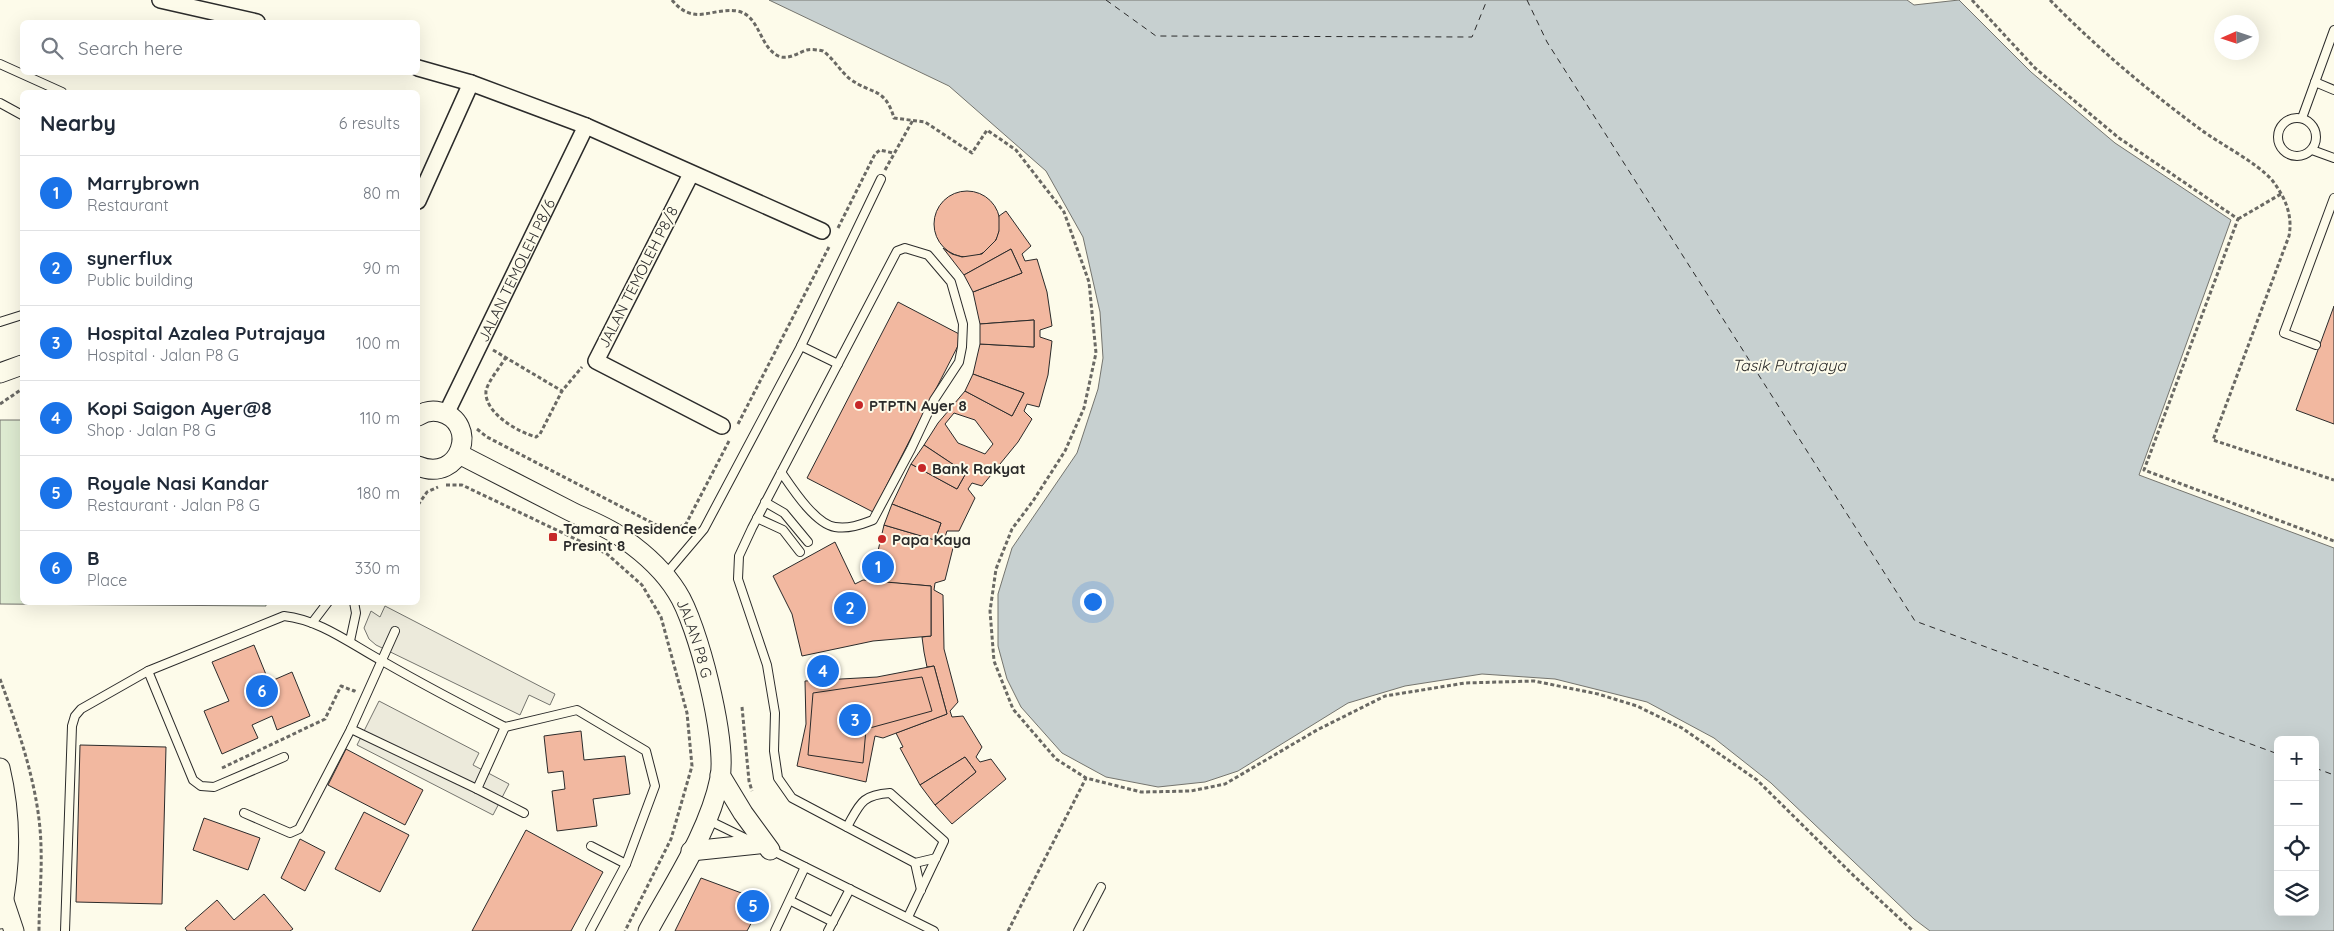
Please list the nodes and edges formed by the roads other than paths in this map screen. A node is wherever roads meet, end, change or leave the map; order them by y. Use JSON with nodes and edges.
{"nodes":[{"id":1,"x":160,"y":0,"type":"edge"},
{"id":2,"x":248,"y":20,"type":"edge"},
{"id":3,"x":2334,"y":30,"type":"edge"},
{"id":4,"x":2326,"y":53,"type":"junction"},
{"id":5,"x":2334,"y":56,"type":"edge"},
{"id":6,"x":0,"y":64,"type":"edge"},
{"id":7,"x":420,"y":69,"type":"edge"},
{"id":8,"x":20,"y":73,"type":"edge"},
{"id":9,"x":24,"y":75,"type":"edge"},
{"id":10,"x":2315,"y":82,"type":"junction"},
{"id":11,"x":472,"y":83,"type":"junction"},
{"id":12,"x":58,"y":90,"type":"edge"},
{"id":13,"x":2334,"y":90,"type":"edge"},
{"id":14,"x":0,"y":103,"type":"edge"},
{"id":15,"x":20,"y":114,"type":"edge"},
{"id":16,"x":2302,"y":118,"type":"junction"},
{"id":17,"x":586,"y":126,"type":"junction"},
{"id":18,"x":2312,"y":150,"type":"junction"},
{"id":19,"x":2334,"y":158,"type":"edge"},
{"id":20,"x":691,"y":174,"type":"junction"},
{"id":21,"x":881,"y":179,"type":"road end"},
{"id":22,"x":420,"y":197,"type":"edge"},
{"id":23,"x":2334,"y":198,"type":"edge"},
{"id":24,"x":830,"y":235,"type":"road end"},
{"id":25,"x":20,"y":316,"type":"edge"},
{"id":26,"x":0,"y":322,"type":"edge"},
{"id":27,"x":2316,"y":345,"type":"dead end"},
{"id":28,"x":801,"y":346,"type":"junction"},
{"id":29,"x":838,"y":364,"type":"junction"},
{"id":30,"x":20,"y":366,"type":"edge"},
{"id":31,"x":0,"y":373,"type":"edge"},
{"id":32,"x":420,"y":414,"type":"edge"},
{"id":33,"x":446,"y":414,"type":"junction"},
{"id":34,"x":730,"y":429,"type":"road end"},
{"id":35,"x":459,"y":454,"type":"junction"},
{"id":36,"x":420,"y":468,"type":"edge"},
{"id":37,"x":781,"y":472,"type":"junction"},
{"id":38,"x":765,"y":502,"type":"junction"},
{"id":39,"x":757,"y":518,"type":"junction"},
{"id":40,"x":808,"y":542,"type":"dead end"},
{"id":41,"x":800,"y":552,"type":"dead end"},
{"id":42,"x":665,"y":575,"type":"junction"},
{"id":43,"x":326,"y":605,"type":"edge"},
{"id":44,"x":354,"y":605,"type":"edge"},
{"id":45,"x":312,"y":623,"type":"junction"},
{"id":46,"x":395,"y":631,"type":"dead end"},
{"id":47,"x":350,"y":641,"type":"junction"},
{"id":48,"x":382,"y":662,"type":"junction"},
{"id":49,"x":148,"y":672,"type":"junction"},
{"id":50,"x":505,"y":727,"type":"junction"},
{"id":51,"x":351,"y":729,"type":"junction"},
{"id":52,"x":284,"y":757,"type":"dead end"},
{"id":53,"x":0,"y":768,"type":"edge"},
{"id":54,"x":720,"y":775,"type":"junction"},
{"id":55,"x":477,"y":789,"type":"junction"},
{"id":56,"x":3,"y":797,"type":"edge"},
{"id":57,"x":244,"y":813,"type":"dead end"},
{"id":58,"x":524,"y":813,"type":"dead end"},
{"id":59,"x":706,"y":819,"type":"junction"},
{"id":60,"x":847,"y":827,"type":"junction"},
{"id":61,"x":591,"y":846,"type":"dead end"},
{"id":62,"x":764,"y":847,"type":"junction"},
{"id":63,"x":691,"y":851,"type":"junction"},
{"id":64,"x":936,"y":858,"type":"junction"},
{"id":65,"x":915,"y":863,"type":"junction"},
{"id":66,"x":626,"y":864,"type":"junction"},
{"id":67,"x":805,"y":867,"type":"junction"},
{"id":68,"x":1101,"y":887,"type":"dead end"},
{"id":69,"x":850,"y":889,"type":"junction"},
{"id":70,"x":921,"y":892,"type":"junction"},
{"id":71,"x":791,"y":901,"type":"junction"},
{"id":72,"x":2,"y":910,"type":"edge"},
{"id":73,"x":908,"y":917,"type":"junction"},
{"id":74,"x":833,"y":922,"type":"junction"},
{"id":75,"x":14,"y":931,"type":"edge"},
{"id":76,"x":65,"y":931,"type":"edge"},
{"id":77,"x":590,"y":931,"type":"edge"},
{"id":78,"x":648,"y":931,"type":"edge"},
{"id":79,"x":776,"y":931,"type":"edge"},
{"id":80,"x":828,"y":931,"type":"edge"},
{"id":81,"x":934,"y":931,"type":"edge"},
{"id":82,"x":1078,"y":931,"type":"edge"}],
"edges":[{"from":1,"to":2,"type":"street"},
{"from":3,"to":4,"type":"lane"},
{"from":4,"to":5,"type":"lane"},
{"from":4,"to":10,"type":"lane"},
{"from":6,"to":8,"type":"lane"},
{"from":7,"to":11,"type":"street"},
{"from":9,"to":12,"type":"lane"},
{"from":10,"to":13,"type":"lane"},
{"from":10,"to":16,"type":"lane"},
{"from":11,"to":17,"type":"street"},
{"from":11,"to":22,"type":"street"},
{"from":14,"to":15,"type":"lane"},
{"from":16,"to":18,"type":"lane"},
{"from":16,"to":18,"type":"lane"},
{"from":17,"to":20,"type":"street"},
{"from":17,"to":33,"type":"street","name":"JALAN TEMOLEH P8/6"},
{"from":18,"to":19,"type":"lane"},
{"from":20,"to":24,"type":"street"},
{"from":20,"to":34,"type":"street","name":"JALAN TEMOLEH P8/8"},
{"from":21,"to":28,"type":"lane"},
{"from":23,"to":27,"type":"lane"},
{"from":25,"to":26,"type":"lane"},
{"from":28,"to":29,"type":"lane"},
{"from":28,"to":42,"type":"lane"},
{"from":29,"to":37,"type":"lane"},
{"from":29,"to":37,"type":"lane"},
{"from":30,"to":31,"type":"street"},
{"from":32,"to":33,"type":"street"},
{"from":33,"to":35,"type":"street"},
{"from":35,"to":36,"type":"street"},
{"from":35,"to":42,"type":"street","name":"JALAN P8 G"},
{"from":37,"to":38,"type":"lane"},
{"from":38,"to":39,"type":"lane"},
{"from":38,"to":40,"type":"lane"},
{"from":39,"to":41,"type":"lane"},
{"from":39,"to":60,"type":"lane"},
{"from":42,"to":54,"type":"street","name":"JALAN P8 G"},
{"from":43,"to":45,"type":"lane"},
{"from":44,"to":47,"type":"lane"},
{"from":45,"to":47,"type":"lane"},
{"from":45,"to":49,"type":"lane"},
{"from":46,"to":48,"type":"lane"},
{"from":47,"to":48,"type":"lane"},
{"from":48,"to":50,"type":"lane"},
{"from":48,"to":51,"type":"lane"},
{"from":49,"to":52,"type":"lane"},
{"from":49,"to":76,"type":"lane"},
{"from":50,"to":55,"type":"lane"},
{"from":50,"to":66,"type":"lane"},
{"from":51,"to":55,"type":"lane"},
{"from":51,"to":57,"type":"lane"},
{"from":53,"to":56,"type":"street"},
{"from":54,"to":59,"type":"street","name":"JALAN P8 G"},
{"from":54,"to":62,"type":"street"},
{"from":55,"to":58,"type":"lane"},
{"from":56,"to":72,"type":"street"},
{"from":59,"to":62,"type":"lane"},
{"from":59,"to":63,"type":"street","name":"JALAN P8 G"},
{"from":60,"to":64,"type":"lane"},
{"from":60,"to":65,"type":"lane"},
{"from":61,"to":66,"type":"lane"},
{"from":62,"to":63,"type":"street"},
{"from":62,"to":67,"type":"lane"},
{"from":63,"to":78,"type":"street","name":"JALAN P8 G"},
{"from":64,"to":65,"type":"lane"},
{"from":64,"to":70,"type":"lane"},
{"from":65,"to":70,"type":"lane"},
{"from":66,"to":77,"type":"lane"},
{"from":67,"to":69,"type":"lane"},
{"from":67,"to":71,"type":"lane"},
{"from":68,"to":82,"type":"lane"},
{"from":69,"to":73,"type":"lane"},
{"from":69,"to":74,"type":"lane"},
{"from":70,"to":73,"type":"lane"},
{"from":71,"to":74,"type":"lane"},
{"from":71,"to":79,"type":"lane"},
{"from":72,"to":75,"type":"street"},
{"from":73,"to":81,"type":"lane"},
{"from":74,"to":80,"type":"lane"}]}
